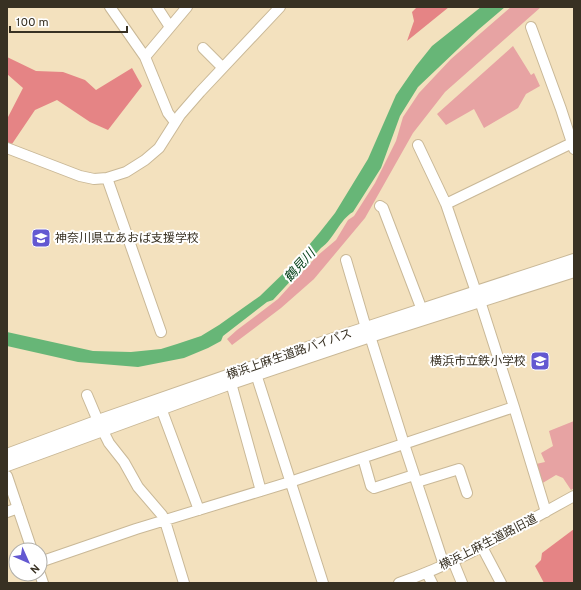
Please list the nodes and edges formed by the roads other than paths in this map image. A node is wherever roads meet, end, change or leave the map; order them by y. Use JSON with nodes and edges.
{"nodes":[{"id":1,"x":110,"y":7,"type":"edge"},
{"id":2,"x":156,"y":7,"type":"edge"},
{"id":3,"x":187,"y":7,"type":"edge"},
{"id":4,"x":277,"y":8,"type":"edge"},
{"id":5,"x":170,"y":27,"type":"junction"},
{"id":6,"x":531,"y":27,"type":"dead end"},
{"id":7,"x":203,"y":48,"type":"dead end"},
{"id":8,"x":145,"y":57,"type":"junction"},
{"id":9,"x":222,"y":67,"type":"junction"},
{"id":10,"x":175,"y":122,"type":"junction"},
{"id":11,"x":418,"y":145,"type":"dead end"},
{"id":12,"x":573,"y":146,"type":"edge"},
{"id":13,"x":7,"y":148,"type":"edge"},
{"id":14,"x":107,"y":178,"type":"junction"},
{"id":15,"x":446,"y":204,"type":"junction"},
{"id":16,"x":380,"y":206,"type":"dead end"},
{"id":17,"x":346,"y":260,"type":"dead end"},
{"id":18,"x":574,"y":260,"type":"edge"},
{"id":19,"x":574,"y":271,"type":"edge"},
{"id":20,"x":478,"y":297,"type":"junction"},
{"id":21,"x":422,"y":310,"type":"junction"},
{"id":22,"x":161,"y":332,"type":"dead end"},
{"id":23,"x":368,"y":332,"type":"junction"},
{"id":24,"x":256,"y":374,"type":"junction"},
{"id":25,"x":231,"y":383,"type":"junction"},
{"id":26,"x":87,"y":395,"type":"dead end"},
{"id":27,"x":514,"y":407,"type":"junction"},
{"id":28,"x":161,"y":408,"type":"junction"},
{"id":29,"x":100,"y":425,"type":"junction"},
{"id":30,"x":404,"y":444,"type":"junction"},
{"id":31,"x":7,"y":455,"type":"edge"},
{"id":32,"x":363,"y":458,"type":"junction"},
{"id":33,"x":7,"y":465,"type":"edge"},
{"id":34,"x":7,"y":476,"type":"edge"},
{"id":35,"x":415,"y":478,"type":"junction"},
{"id":36,"x":290,"y":482,"type":"junction"},
{"id":37,"x":261,"y":491,"type":"junction"},
{"id":38,"x":467,"y":494,"type":"dead end"},
{"id":39,"x":574,"y":496,"type":"edge"},
{"id":40,"x":18,"y":508,"type":"junction"},
{"id":41,"x":199,"y":510,"type":"junction"},
{"id":42,"x":7,"y":512,"type":"edge"},
{"id":43,"x":546,"y":512,"type":"junction"},
{"id":44,"x":165,"y":521,"type":"junction"},
{"id":45,"x":29,"y":542,"type":"edge"},
{"id":46,"x":482,"y":547,"type":"junction"},
{"id":47,"x":48,"y":559,"type":"edge"},
{"id":48,"x":448,"y":563,"type":"junction"},
{"id":49,"x":428,"y":573,"type":"junction"},
{"id":50,"x":184,"y":583,"type":"edge"},
{"id":51,"x":323,"y":583,"type":"edge"},
{"id":52,"x":399,"y":583,"type":"edge"},
{"id":53,"x":432,"y":583,"type":"edge"},
{"id":54,"x":462,"y":583,"type":"edge"},
{"id":55,"x":501,"y":583,"type":"edge"}],
"edges":[{"from":1,"to":8,"type":"street"},
{"from":2,"to":5,"type":"street"},
{"from":3,"to":5,"type":"street"},
{"from":4,"to":9,"type":"street"},
{"from":5,"to":8,"type":"street"},
{"from":6,"to":12,"type":"street"},
{"from":7,"to":9,"type":"street"},
{"from":8,"to":10,"type":"street"},
{"from":9,"to":10,"type":"street"},
{"from":10,"to":14,"type":"street"},
{"from":11,"to":15,"type":"street"},
{"from":12,"to":15,"type":"street"},
{"from":13,"to":14,"type":"street"},
{"from":14,"to":22,"type":"street"},
{"from":15,"to":20,"type":"street"},
{"from":16,"to":21,"type":"street"},
{"from":17,"to":23,"type":"street"},
{"from":18,"to":20,"type":"main road","name":"横浜上麻生道路バイパス"},
{"from":19,"to":20,"type":"main road","name":"横浜上麻生道路バイパス"},
{"from":20,"to":21,"type":"main road","name":"横浜上麻生道路バイパス"},
{"from":20,"to":23,"type":"main road","name":"横浜上麻生道路バイパス"},
{"from":20,"to":27,"type":"street"},
{"from":21,"to":23,"type":"main road","name":"横浜上麻生道路バイパス"},
{"from":23,"to":24,"type":"main road","name":"横浜上麻生道路バイパス"},
{"from":23,"to":29,"type":"main road","name":"横浜上麻生道路バイパス"},
{"from":23,"to":30,"type":"street"},
{"from":24,"to":25,"type":"main road","name":"横浜上麻生道路バイパス"},
{"from":24,"to":36,"type":"street"},
{"from":25,"to":28,"type":"main road","name":"横浜上麻生道路バイパス"},
{"from":25,"to":37,"type":"street"},
{"from":26,"to":29,"type":"street"},
{"from":27,"to":30,"type":"street"},
{"from":27,"to":43,"type":"street"},
{"from":28,"to":29,"type":"main road","name":"横浜上麻生道路バイパス"},
{"from":28,"to":41,"type":"street"},
{"from":29,"to":31,"type":"main road","name":"横浜上麻生道路バイパス"},
{"from":29,"to":33,"type":"main road","name":"横浜上麻生道路バイパス"},
{"from":29,"to":44,"type":"street"},
{"from":30,"to":32,"type":"street"},
{"from":30,"to":35,"type":"street"},
{"from":32,"to":35,"type":"street"},
{"from":32,"to":36,"type":"street"},
{"from":34,"to":40,"type":"street"},
{"from":35,"to":38,"type":"street"},
{"from":35,"to":48,"type":"street"},
{"from":36,"to":37,"type":"street"},
{"from":36,"to":51,"type":"street"},
{"from":37,"to":41,"type":"street"},
{"from":39,"to":43,"type":"street","name":"横浜上麻生道路旧道"},
{"from":40,"to":42,"type":"street"},
{"from":40,"to":45,"type":"street"},
{"from":41,"to":44,"type":"street"},
{"from":43,"to":46,"type":"street","name":"横浜上麻生道路旧道"},
{"from":44,"to":47,"type":"street"},
{"from":44,"to":50,"type":"street"},
{"from":46,"to":48,"type":"street","name":"横浜上麻生道路旧道"},
{"from":46,"to":55,"type":"street"},
{"from":48,"to":49,"type":"street","name":"横浜上麻生道路旧道"},
{"from":48,"to":54,"type":"street"},
{"from":49,"to":52,"type":"street","name":"横浜上麻生道路旧道"},
{"from":49,"to":53,"type":"street"}]}
